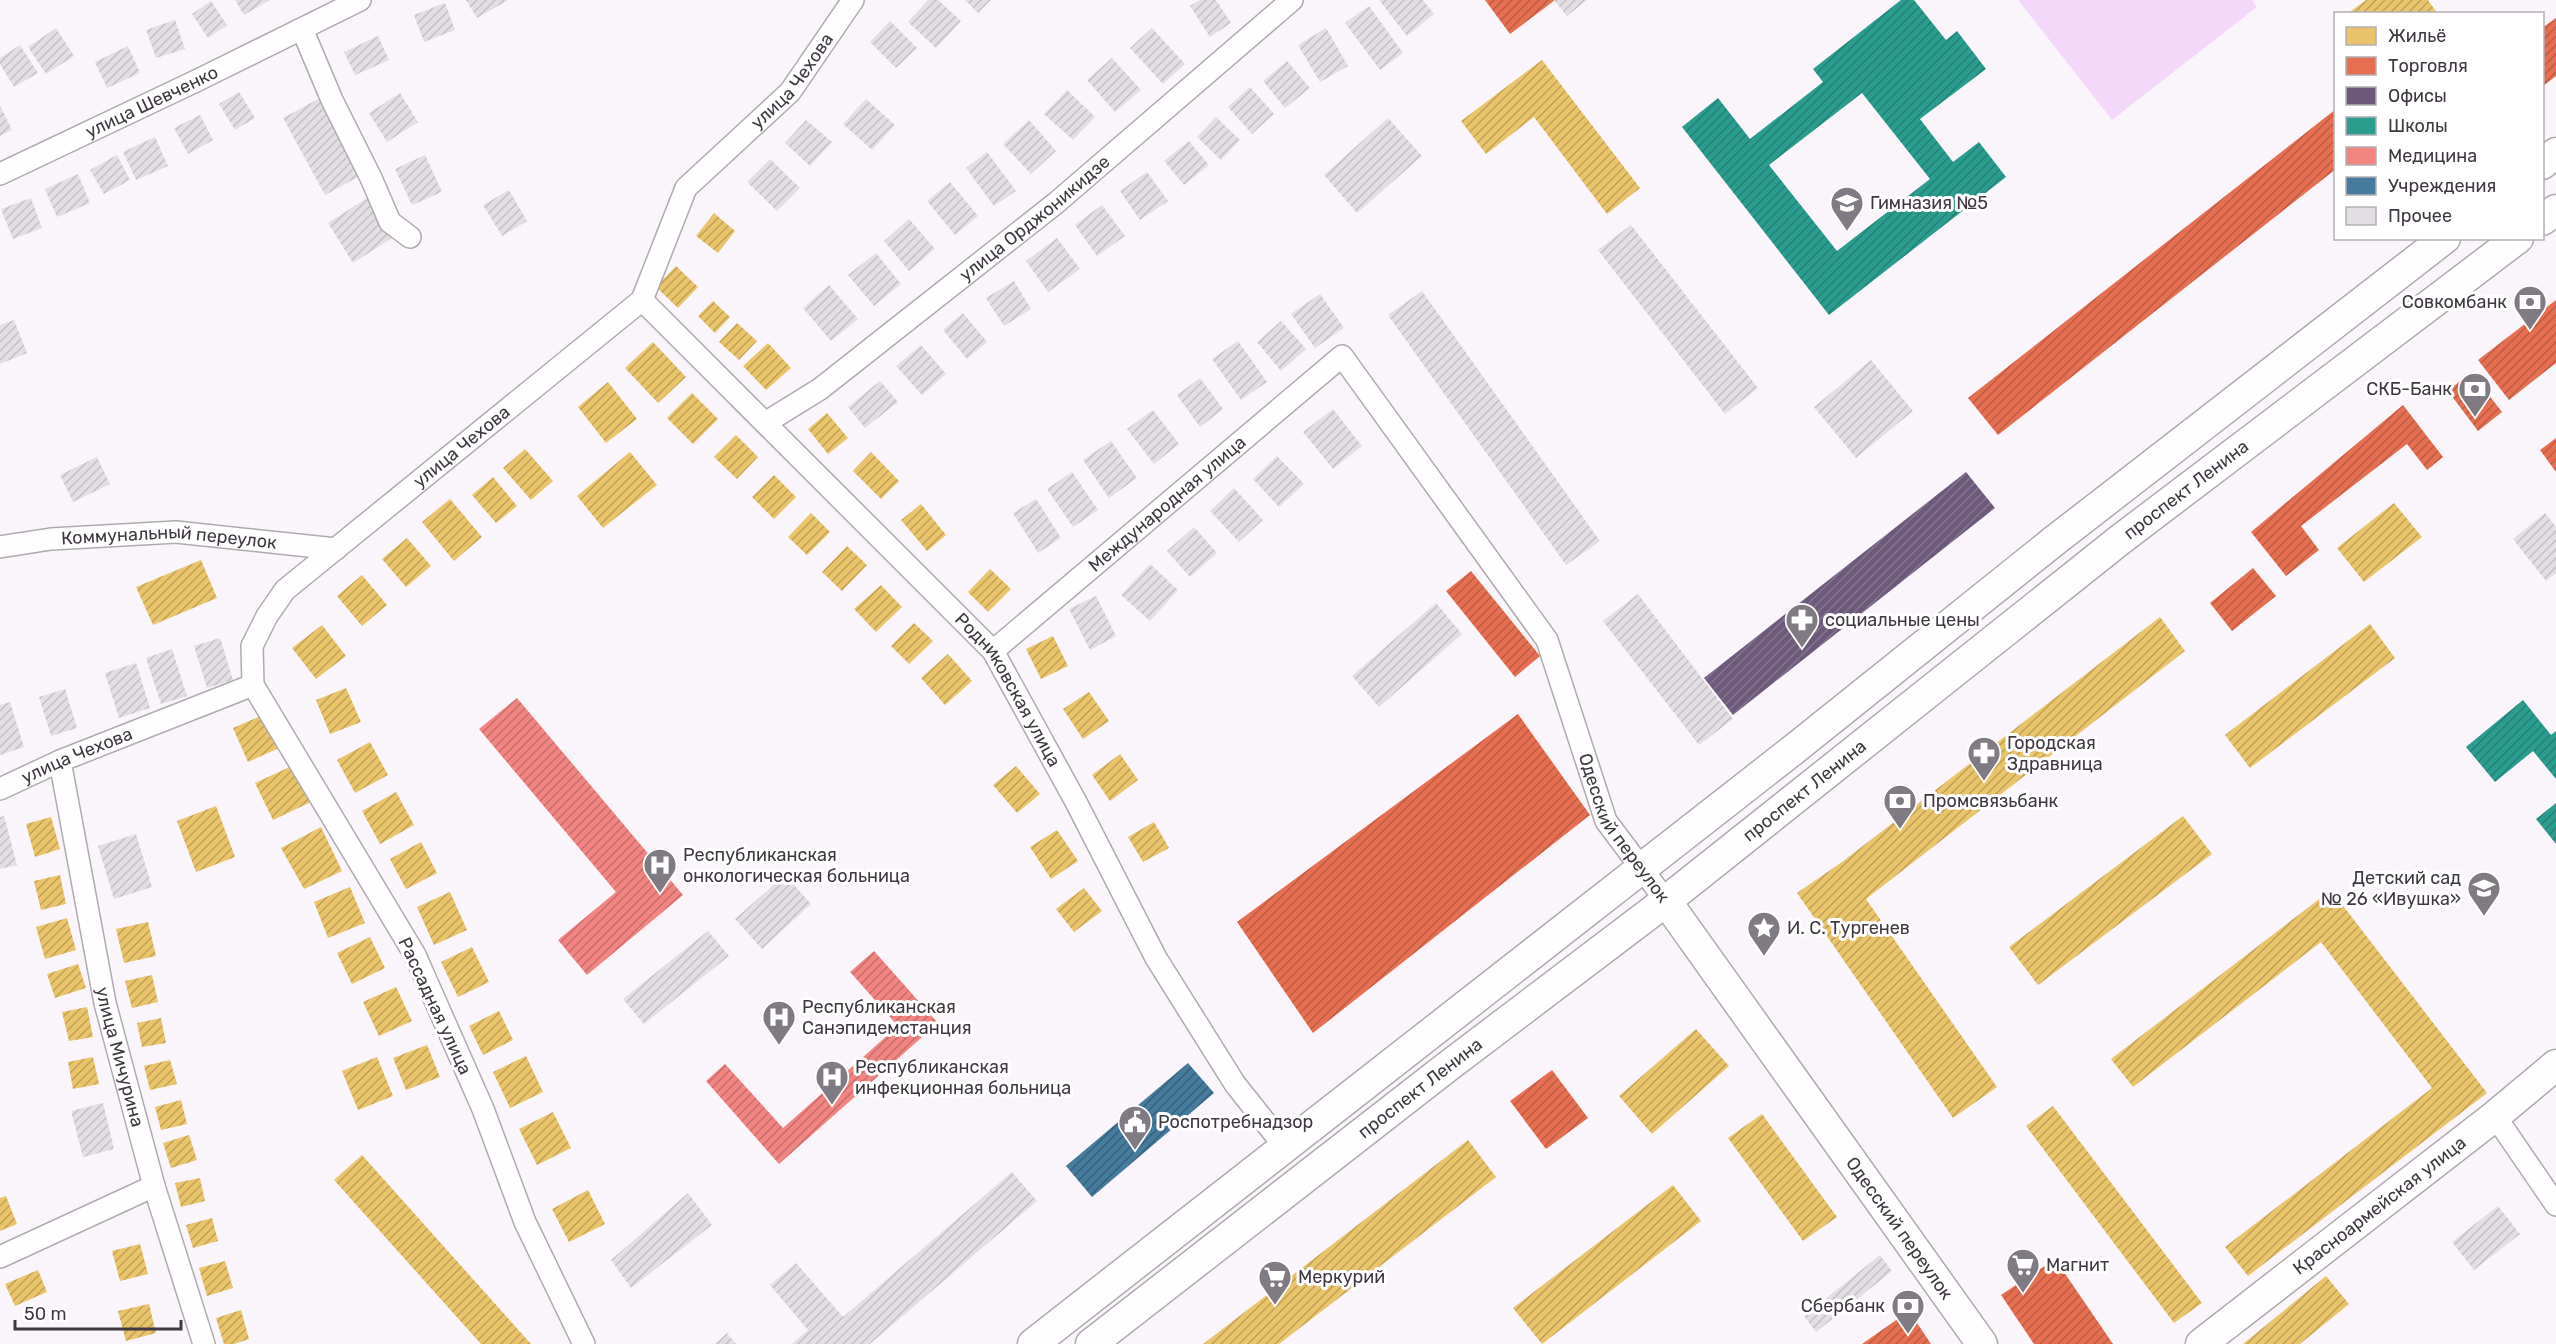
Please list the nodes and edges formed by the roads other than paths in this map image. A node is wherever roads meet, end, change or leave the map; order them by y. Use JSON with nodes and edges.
{"nodes":[{"id":1,"x":360,"y":0,"type":"edge"},
{"id":2,"x":853,"y":0,"type":"edge"},
{"id":3,"x":1293,"y":0,"type":"edge"},
{"id":4,"x":302,"y":29,"type":"junction"},
{"id":5,"x":2556,"y":153,"type":"edge"},
{"id":6,"x":2544,"y":162,"type":"edge"},
{"id":7,"x":0,"y":174,"type":"edge"},
{"id":8,"x":410,"y":237,"type":"dead end"},
{"id":9,"x":2442,"y":240,"type":"edge"},
{"id":10,"x":2515,"y":240,"type":"edge"},
{"id":11,"x":642,"y":300,"type":"junction"},
{"id":12,"x":1342,"y":356,"type":"joint"},
{"id":13,"x":765,"y":423,"type":"junction"},
{"id":14,"x":0,"y":547,"type":"edge"},
{"id":15,"x":336,"y":549,"type":"junction"},
{"id":16,"x":993,"y":651,"type":"junction"},
{"id":17,"x":253,"y":685,"type":"junction"},
{"id":18,"x":60,"y":761,"type":"junction"},
{"id":19,"x":0,"y":789,"type":"edge"},
{"id":20,"x":1641,"y":869,"type":"junction"},
{"id":21,"x":1666,"y":900,"type":"junction"},
{"id":22,"x":2556,"y":1065,"type":"edge"},
{"id":23,"x":2495,"y":1116,"type":"junction"},
{"id":24,"x":1285,"y":1147,"type":"junction"},
{"id":25,"x":154,"y":1186,"type":"junction"},
{"id":26,"x":2556,"y":1205,"type":"edge"},
{"id":27,"x":0,"y":1257,"type":"edge"},
{"id":28,"x":204,"y":1344,"type":"edge"},
{"id":29,"x":584,"y":1344,"type":"edge"},
{"id":30,"x":1033,"y":1344,"type":"edge"},
{"id":31,"x":1091,"y":1344,"type":"edge"},
{"id":32,"x":1982,"y":1344,"type":"edge"},
{"id":33,"x":2201,"y":1344,"type":"edge"}],
"edges":[{"from":1,"to":4,"type":"street","name":"улица Шевченко"},
{"from":2,"to":11,"type":"street","name":"улица Чехова"},
{"from":3,"to":13,"type":"street","name":"улица Орджоникидзе"},
{"from":4,"to":7,"type":"street","name":"улица Шевченко"},
{"from":4,"to":8,"type":"street"},
{"from":5,"to":6,"type":"main road"},
{"from":9,"to":20,"type":"main road","name":"проспект Ленина"},
{"from":10,"to":21,"type":"main road","name":"проспект Ленина"},
{"from":11,"to":13,"type":"street","name":"Родниковская улица"},
{"from":11,"to":15,"type":"street","name":"улица Чехова"},
{"from":12,"to":16,"type":"street","name":"Международная улица"},
{"from":12,"to":20,"type":"street","name":"Одесский переулок"},
{"from":13,"to":16,"type":"street","name":"Родниковская улица"},
{"from":14,"to":15,"type":"street","name":"Коммунальный переулок"},
{"from":15,"to":17,"type":"street","name":"улица Чехова"},
{"from":16,"to":24,"type":"street","name":"Родниковская улица"},
{"from":17,"to":18,"type":"street","name":"улица Чехова"},
{"from":17,"to":29,"type":"street","name":"Рассадная улица"},
{"from":18,"to":19,"type":"street","name":"улица Чехова"},
{"from":18,"to":25,"type":"street","name":"улица Мичурина"},
{"from":20,"to":21,"type":"street","name":"Одесский переулок"},
{"from":20,"to":24,"type":"main road","name":"проспект Ленина"},
{"from":21,"to":31,"type":"main road","name":"проспект Ленина"},
{"from":21,"to":32,"type":"main road","name":"Одесский переулок"},
{"from":22,"to":23,"type":"main road","name":"Красноармейская улица"},
{"from":23,"to":26,"type":"street"},
{"from":23,"to":33,"type":"main road","name":"Красноармейская улица"},
{"from":24,"to":30,"type":"main road","name":"проспект Ленина"},
{"from":25,"to":27,"type":"street"},
{"from":25,"to":28,"type":"street","name":"улица Мичурина"}]}
